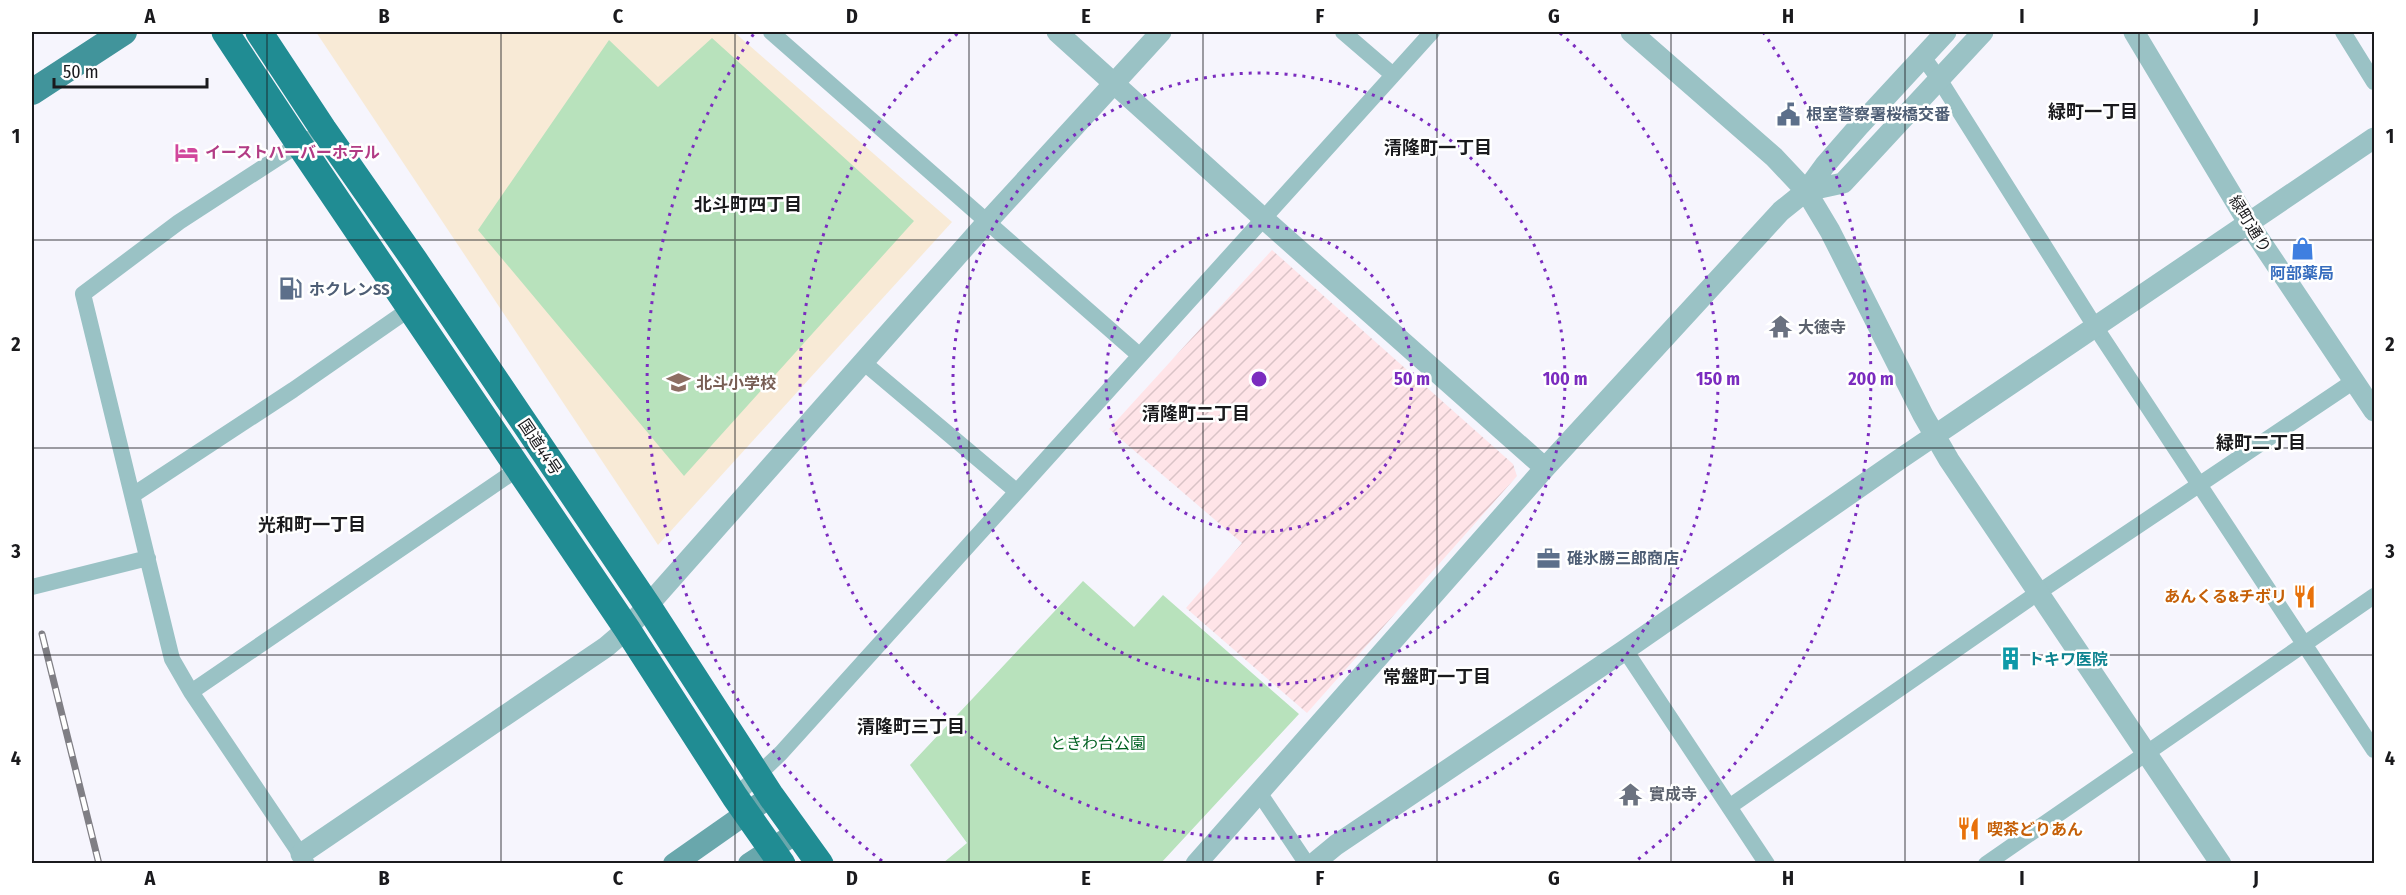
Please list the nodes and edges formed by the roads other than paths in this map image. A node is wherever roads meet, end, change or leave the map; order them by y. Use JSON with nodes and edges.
{"nodes":[{"id":1,"x":124,"y":32,"type":"edge"},
{"id":2,"x":225,"y":32,"type":"edge"},
{"id":3,"x":259,"y":32,"type":"edge"},
{"id":4,"x":771,"y":32,"type":"edge"},
{"id":5,"x":1057,"y":32,"type":"edge"},
{"id":6,"x":1161,"y":32,"type":"edge"},
{"id":7,"x":1343,"y":32,"type":"edge"},
{"id":8,"x":1432,"y":32,"type":"edge"},
{"id":9,"x":1631,"y":32,"type":"edge"},
{"id":10,"x":1946,"y":32,"type":"edge"},
{"id":11,"x":1983,"y":32,"type":"edge"},
{"id":12,"x":2134,"y":32,"type":"edge"},
{"id":13,"x":2343,"y":32,"type":"edge"},
{"id":14,"x":1923,"y":57,"type":"junction"},
{"id":15,"x":1393,"y":75,"type":"junction"},
{"id":16,"x":1940,"y":79,"type":"junction"},
{"id":17,"x":2374,"y":82,"type":"edge"},
{"id":18,"x":1115,"y":83,"type":"junction"},
{"id":19,"x":32,"y":92,"type":"edge"},
{"id":20,"x":322,"y":129,"type":"junction"},
{"id":21,"x":2374,"y":138,"type":"edge"},
{"id":22,"x":299,"y":144,"type":"junction"},
{"id":23,"x":1806,"y":192,"type":"junction"},
{"id":24,"x":1264,"y":219,"type":"junction"},
{"id":25,"x":988,"y":221,"type":"junction"},
{"id":26,"x":2249,"y":224,"type":"junction"},
{"id":27,"x":411,"y":308,"type":"junction"},
{"id":28,"x":2096,"y":328,"type":"junction"},
{"id":29,"x":1138,"y":355,"type":"junction"},
{"id":30,"x":863,"y":362,"type":"junction"},
{"id":31,"x":2354,"y":381,"type":"junction"},
{"id":32,"x":2374,"y":411,"type":"edge"},
{"id":33,"x":1935,"y":436,"type":"junction"},
{"id":34,"x":519,"y":468,"type":"junction"},
{"id":35,"x":1545,"y":468,"type":"junction"},
{"id":36,"x":2200,"y":484,"type":"junction"},
{"id":37,"x":1016,"y":492,"type":"junction"},
{"id":38,"x":133,"y":495,"type":"junction"},
{"id":39,"x":148,"y":558,"type":"junction"},
{"id":40,"x":32,"y":587,"type":"edge"},
{"id":41,"x":2039,"y":592,"type":"junction"},
{"id":42,"x":2374,"y":596,"type":"edge"},
{"id":43,"x":648,"y":606,"type":"junction"},
{"id":44,"x":627,"y":629,"type":"junction"},
{"id":45,"x":2303,"y":644,"type":"junction"},
{"id":46,"x":1625,"y":650,"type":"junction"},
{"id":47,"x":191,"y":692,"type":"junction"},
{"id":48,"x":2374,"y":750,"type":"edge"},
{"id":49,"x":2145,"y":753,"type":"junction"},
{"id":50,"x":764,"y":786,"type":"junction"},
{"id":51,"x":1258,"y":791,"type":"junction"},
{"id":52,"x":741,"y":806,"type":"junction"},
{"id":53,"x":1729,"y":807,"type":"junction"},
{"id":54,"x":796,"y":832,"type":"junction"},
{"id":55,"x":777,"y":856,"type":"edge"},
{"id":56,"x":304,"y":859,"type":"edge"},
{"id":57,"x":674,"y":864,"type":"edge"},
{"id":58,"x":749,"y":864,"type":"edge"},
{"id":59,"x":820,"y":864,"type":"edge"},
{"id":60,"x":1196,"y":864,"type":"edge"},
{"id":61,"x":1307,"y":864,"type":"edge"},
{"id":62,"x":1313,"y":864,"type":"edge"},
{"id":63,"x":1767,"y":864,"type":"edge"},
{"id":64,"x":1986,"y":864,"type":"edge"},
{"id":65,"x":2221,"y":864,"type":"edge"}],
"edges":[{"from":1,"to":19,"type":"main road"},
{"from":2,"to":22,"type":"highway","name":"国道44号"},
{"from":3,"to":20,"type":"highway","name":"国道44号"},
{"from":4,"to":25,"type":"street"},
{"from":5,"to":18,"type":"street"},
{"from":6,"to":18,"type":"street"},
{"from":7,"to":15,"type":"street"},
{"from":8,"to":15,"type":"street"},
{"from":9,"to":23,"type":"street"},
{"from":10,"to":14,"type":"street"},
{"from":11,"to":16,"type":"street"},
{"from":12,"to":26,"type":"street","name":"緑町通り"},
{"from":13,"to":17,"type":"street"},
{"from":14,"to":16,"type":"street"},
{"from":14,"to":23,"type":"street"},
{"from":15,"to":24,"type":"street"},
{"from":16,"to":23,"type":"street"},
{"from":16,"to":28,"type":"street"},
{"from":18,"to":24,"type":"street"},
{"from":18,"to":25,"type":"street"},
{"from":20,"to":22,"type":"street"},
{"from":20,"to":43,"type":"highway","name":"国道44号"},
{"from":21,"to":26,"type":"street"},
{"from":22,"to":27,"type":"highway","name":"国道44号"},
{"from":22,"to":38,"type":"street"},
{"from":23,"to":33,"type":"street"},
{"from":23,"to":35,"type":"street"},
{"from":24,"to":29,"type":"street"},
{"from":24,"to":35,"type":"street"},
{"from":25,"to":29,"type":"street"},
{"from":25,"to":30,"type":"street"},
{"from":26,"to":28,"type":"street"},
{"from":26,"to":31,"type":"street","name":"緑町通り"},
{"from":27,"to":34,"type":"highway","name":"国道44号"},
{"from":27,"to":38,"type":"street"},
{"from":28,"to":33,"type":"street"},
{"from":28,"to":36,"type":"street"},
{"from":29,"to":37,"type":"street"},
{"from":30,"to":37,"type":"street"},
{"from":30,"to":43,"type":"street"},
{"from":31,"to":32,"type":"street","name":"緑町通り"},
{"from":31,"to":36,"type":"street"},
{"from":33,"to":41,"type":"street"},
{"from":33,"to":46,"type":"street"},
{"from":34,"to":44,"type":"highway","name":"国道44号"},
{"from":34,"to":47,"type":"street"},
{"from":35,"to":51,"type":"street"},
{"from":36,"to":41,"type":"street"},
{"from":36,"to":45,"type":"street"},
{"from":37,"to":50,"type":"street"},
{"from":38,"to":39,"type":"street"},
{"from":39,"to":40,"type":"street"},
{"from":39,"to":47,"type":"street"},
{"from":41,"to":49,"type":"street"},
{"from":41,"to":53,"type":"street"},
{"from":42,"to":45,"type":"street"},
{"from":43,"to":44,"type":"street"},
{"from":43,"to":50,"type":"highway","name":"国道44号"},
{"from":44,"to":52,"type":"highway","name":"国道44号"},
{"from":44,"to":56,"type":"street"},
{"from":45,"to":48,"type":"street"},
{"from":45,"to":49,"type":"street"},
{"from":46,"to":53,"type":"street"},
{"from":46,"to":62,"type":"street"},
{"from":47,"to":56,"type":"street"},
{"from":49,"to":64,"type":"street"},
{"from":49,"to":65,"type":"street"},
{"from":50,"to":52,"type":"main road"},
{"from":50,"to":54,"type":"highway","name":"国道44号"},
{"from":51,"to":60,"type":"street"},
{"from":51,"to":61,"type":"street"},
{"from":52,"to":55,"type":"highway","name":"国道44号"},
{"from":52,"to":57,"type":"main road"},
{"from":53,"to":63,"type":"street"},
{"from":54,"to":55,"type":"main road"},
{"from":54,"to":59,"type":"highway","name":"国道44号"},
{"from":55,"to":58,"type":"main road"}]}
